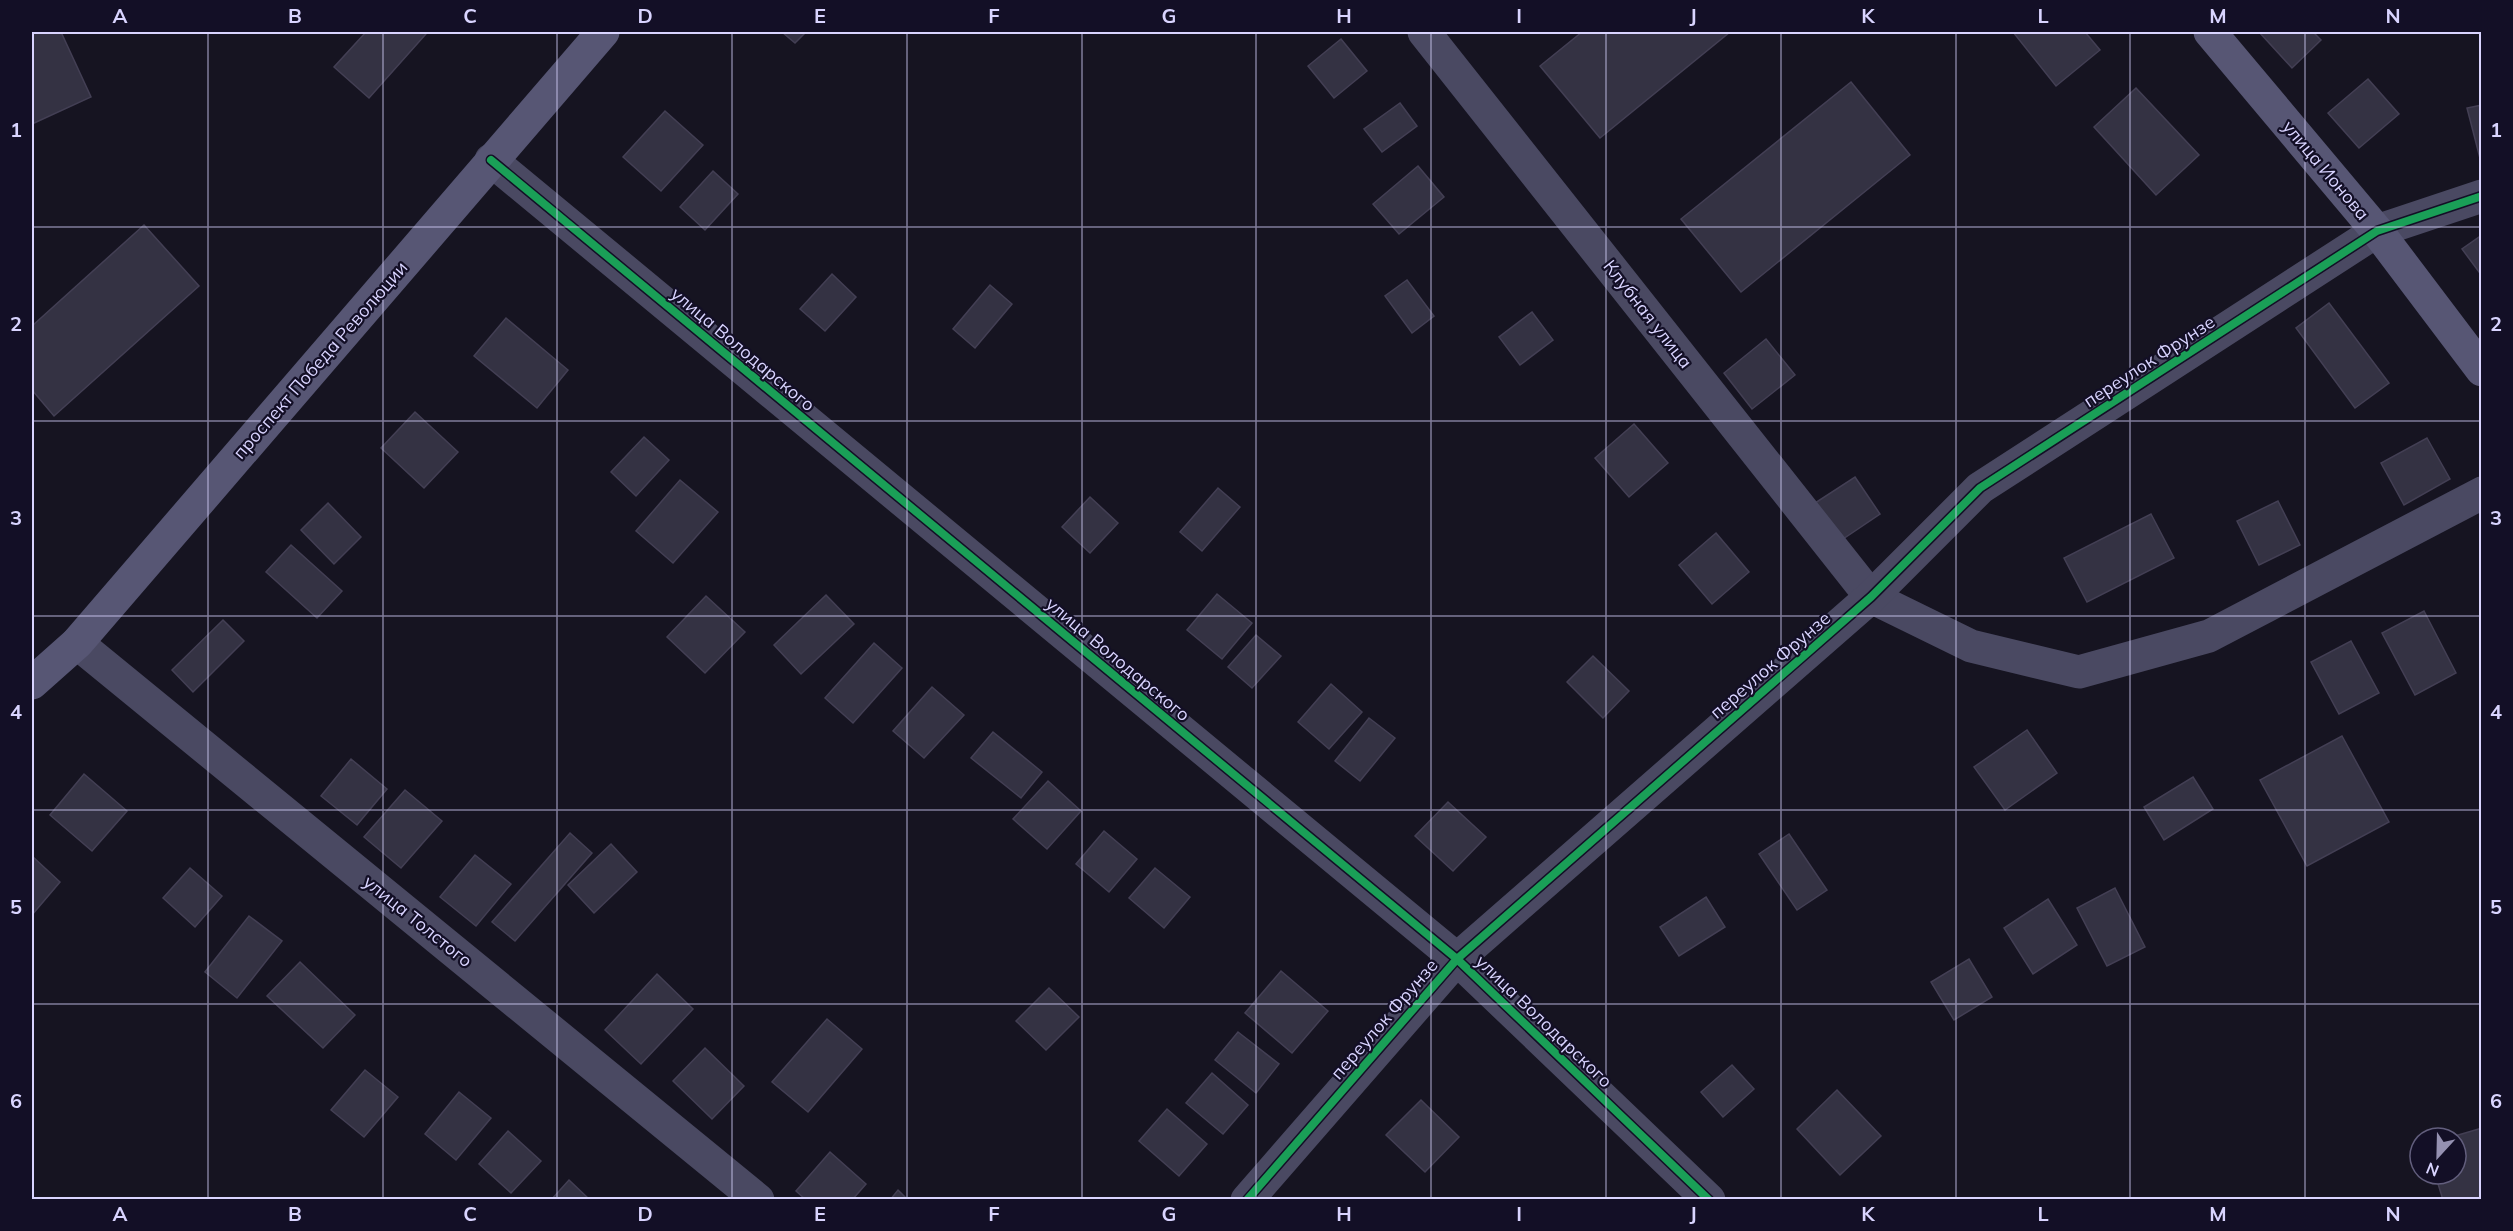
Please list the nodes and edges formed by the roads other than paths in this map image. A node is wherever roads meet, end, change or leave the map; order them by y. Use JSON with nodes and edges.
{"nodes":[{"id":1,"x":603,"y":32,"type":"edge"},
{"id":2,"x":1424,"y":32,"type":"edge"},
{"id":3,"x":2210,"y":32,"type":"edge"},
{"id":4,"x":491,"y":160,"type":"junction"},
{"id":5,"x":2481,"y":196,"type":"edge"},
{"id":6,"x":2377,"y":231,"type":"junction"},
{"id":7,"x":2481,"y":370,"type":"edge"},
{"id":8,"x":2481,"y":493,"type":"edge"},
{"id":9,"x":1871,"y":597,"type":"junction"},
{"id":10,"x":77,"y":643,"type":"junction"},
{"id":11,"x":32,"y":683,"type":"edge"},
{"id":12,"x":1457,"y":959,"type":"junction"},
{"id":13,"x":759,"y":1200,"type":"edge"},
{"id":14,"x":1247,"y":1200,"type":"edge"},
{"id":15,"x":1709,"y":1200,"type":"edge"}],
"edges":[{"from":1,"to":4,"type":"main road","name":"проспект Победа Революции"},
{"from":2,"to":9,"type":"street","name":"Клубная улица"},
{"from":3,"to":6,"type":"main road","name":"улица Ионова"},
{"from":4,"to":10,"type":"main road","name":"проспект Победа Революции"},
{"from":4,"to":12,"type":"street","name":"улица Володарского"},
{"from":5,"to":6,"type":"street","name":"переулок Фрунзе"},
{"from":6,"to":7,"type":"main road","name":"улица Ионова"},
{"from":6,"to":9,"type":"street","name":"переулок Фрунзе"},
{"from":8,"to":9,"type":"street"},
{"from":9,"to":12,"type":"street","name":"переулок Фрунзе"},
{"from":10,"to":11,"type":"main road","name":"проспект Победа Революции"},
{"from":10,"to":13,"type":"street","name":"улица Толстого"},
{"from":12,"to":14,"type":"street","name":"переулок Фрунзе"},
{"from":12,"to":15,"type":"street","name":"улица Володарского"}]}
